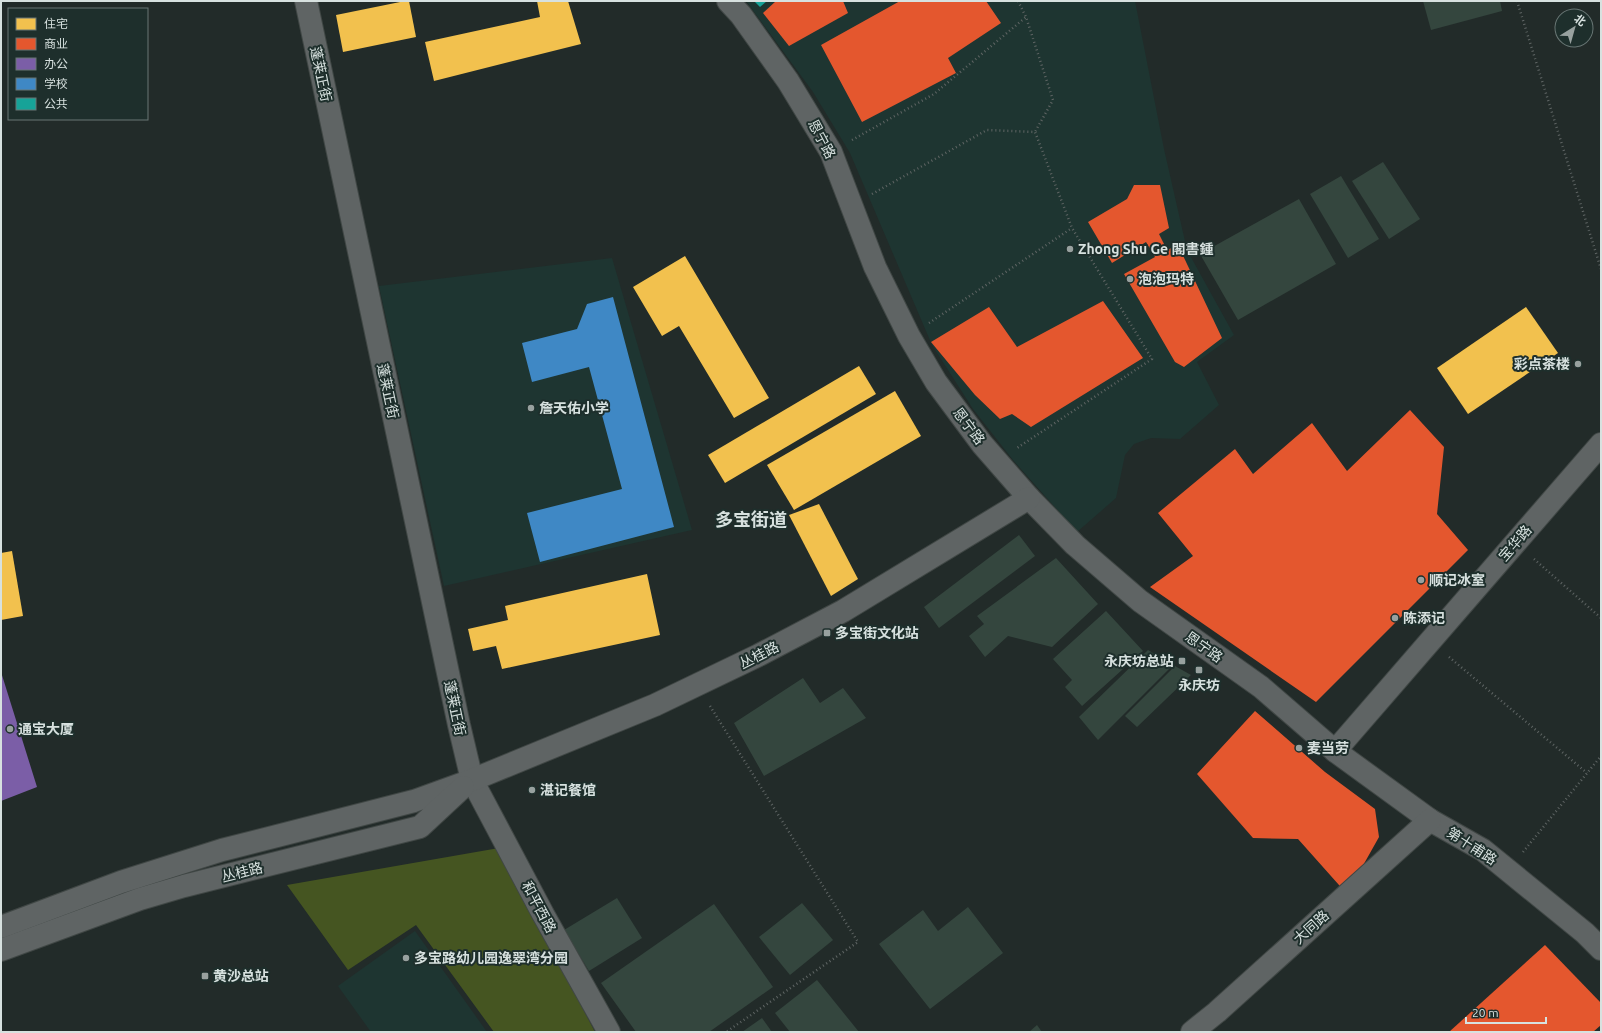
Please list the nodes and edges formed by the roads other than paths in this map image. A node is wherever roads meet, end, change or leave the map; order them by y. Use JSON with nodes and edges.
{"nodes":[{"id":1,"x":306,"y":1,"type":"edge"},
{"id":2,"x":728,"y":1,"type":"edge"},
{"id":3,"x":1601,"y":444,"type":"edge"},
{"id":4,"x":1029,"y":498,"type":"junction"},
{"id":5,"x":1335,"y":751,"type":"junction"},
{"id":6,"x":472,"y":780,"type":"junction"},
{"id":7,"x":1430,"y":820,"type":"junction"},
{"id":8,"x":170,"y":867,"type":"junction"},
{"id":9,"x":232,"y":874,"type":"junction"},
{"id":10,"x":1,"y":926,"type":"edge"},
{"id":11,"x":1601,"y":949,"type":"edge"},
{"id":12,"x":1,"y":950,"type":"edge"},
{"id":13,"x":610,"y":1032,"type":"edge"},
{"id":14,"x":1192,"y":1032,"type":"edge"}],
"edges":[{"from":1,"to":6,"type":"street","name":"蓬莱正街"},
{"from":2,"to":4,"type":"street","name":"恩宁路"},
{"from":3,"to":5,"type":"street","name":"宝华路"},
{"from":4,"to":5,"type":"street","name":"恩宁路"},
{"from":4,"to":6,"type":"street","name":"丛桂路"},
{"from":5,"to":7,"type":"street","name":"第十甫路"},
{"from":6,"to":8,"type":"street","name":"丛桂路"},
{"from":6,"to":9,"type":"street","name":"丛桂路"},
{"from":6,"to":13,"type":"street","name":"和平西路"},
{"from":7,"to":11,"type":"street","name":"第十甫路"},
{"from":7,"to":14,"type":"street","name":"大同路"},
{"from":8,"to":9,"type":"street"},
{"from":8,"to":10,"type":"street","name":"丛桂路"},
{"from":9,"to":12,"type":"street","name":"丛桂路"}]}
